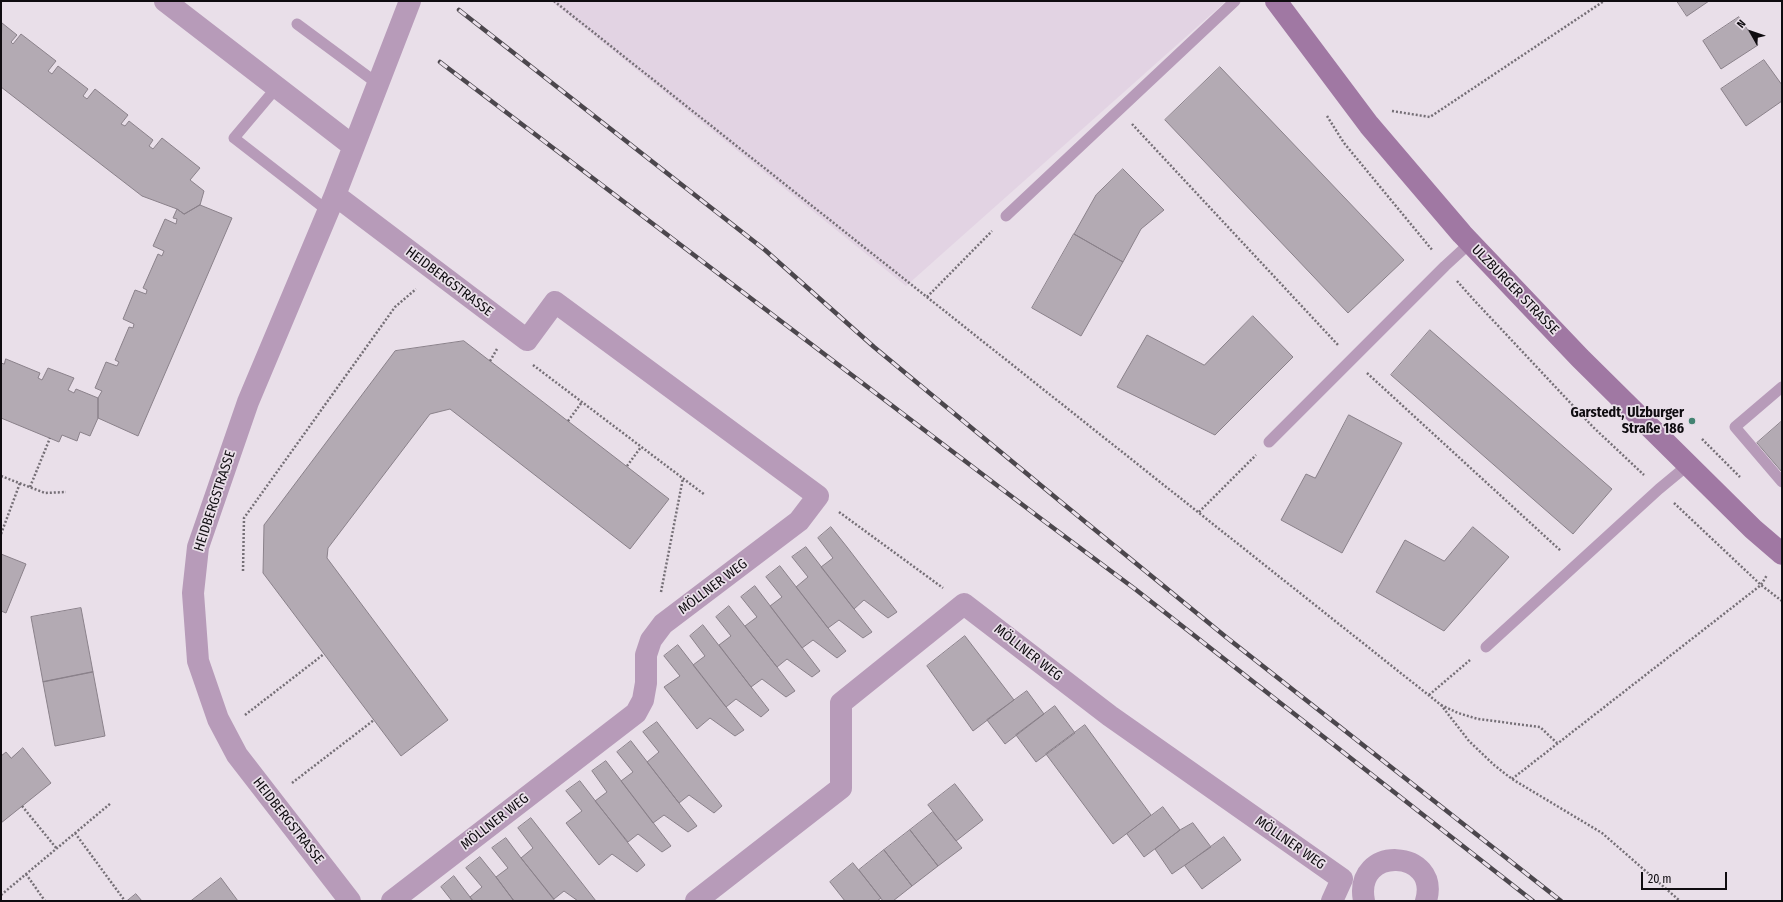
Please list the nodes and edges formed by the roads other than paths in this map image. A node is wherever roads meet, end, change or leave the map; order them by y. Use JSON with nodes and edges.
{"nodes":[{"id":1,"x":166,"y":1,"type":"edge"},
{"id":2,"x":410,"y":1,"type":"edge"},
{"id":3,"x":1235,"y":1,"type":"edge"},
{"id":4,"x":1276,"y":1,"type":"edge"},
{"id":5,"x":297,"y":24,"type":"dead end"},
{"id":6,"x":378,"y":84,"type":"junction"},
{"id":7,"x":277,"y":87,"type":"junction"},
{"id":8,"x":354,"y":146,"type":"junction"},
{"id":9,"x":332,"y":203,"type":"junction"},
{"id":10,"x":1006,"y":216,"type":"road end"},
{"id":11,"x":1470,"y":243,"type":"junction"},
{"id":12,"x":1782,"y":387,"type":"edge"},
{"id":13,"x":1269,"y":442,"type":"road end"},
{"id":14,"x":1688,"y":465,"type":"junction"},
{"id":15,"x":1782,"y":482,"type":"edge"},
{"id":16,"x":818,"y":496,"type":"joint"},
{"id":17,"x":1781,"y":554,"type":"edge"},
{"id":18,"x":1486,"y":647,"type":"road end"},
{"id":19,"x":1370,"y":870,"type":"junction"},
{"id":20,"x":350,"y":901,"type":"edge"},
{"id":21,"x":392,"y":901,"type":"edge"},
{"id":22,"x":696,"y":901,"type":"edge"},
{"id":23,"x":1332,"y":901,"type":"edge"},
{"id":24,"x":1336,"y":901,"type":"edge"},
{"id":25,"x":1364,"y":901,"type":"edge"},
{"id":26,"x":1426,"y":901,"type":"edge"}],
"edges":[{"from":1,"to":7,"type":"street"},
{"from":2,"to":6,"type":"street","name":"HEIDBERGSTRASSE"},
{"from":3,"to":10,"type":"lane"},
{"from":4,"to":11,"type":"main road","name":"ULZBURGER STRASSE"},
{"from":5,"to":6,"type":"lane"},
{"from":6,"to":8,"type":"street","name":"HEIDBERGSTRASSE"},
{"from":7,"to":8,"type":"street"},
{"from":7,"to":9,"type":"lane"},
{"from":8,"to":9,"type":"street","name":"HEIDBERGSTRASSE"},
{"from":9,"to":16,"type":"street","name":"HEIDBERGSTRASSE"},
{"from":9,"to":20,"type":"street","name":"HEIDBERGSTRASSE"},
{"from":11,"to":13,"type":"lane"},
{"from":11,"to":14,"type":"main road","name":"ULZBURGER STRASSE"},
{"from":12,"to":15,"type":"lane"},
{"from":14,"to":17,"type":"main road","name":"ULZBURGER STRASSE"},
{"from":14,"to":18,"type":"lane"},
{"from":16,"to":21,"type":"street","name":"MÖLLNER WEG"},
{"from":19,"to":24,"type":"street"},
{"from":19,"to":25,"type":"street"},
{"from":19,"to":26,"type":"street"},
{"from":22,"to":23,"type":"street","name":"MÖLLNER WEG"}]}
